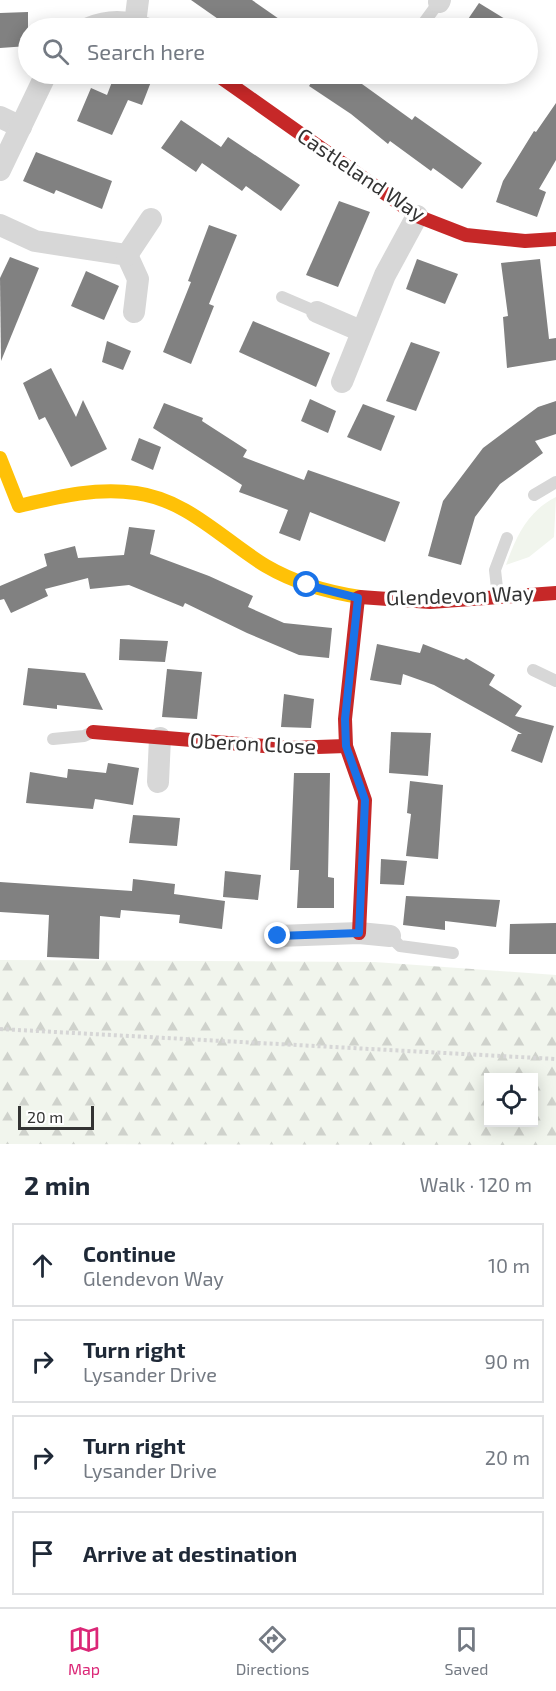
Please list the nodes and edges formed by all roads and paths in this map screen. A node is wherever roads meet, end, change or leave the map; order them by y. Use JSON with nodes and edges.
{"nodes":[{"id":1,"x":138,"y":0,"type":"edge"},
{"id":2,"x":440,"y":1,"type":"edge"},
{"id":3,"x":139,"y":18,"type":"edge"},
{"id":4,"x":427,"y":18,"type":"edge"},
{"id":5,"x":41,"y":84,"type":"edge"},
{"id":6,"x":230,"y":84,"type":"edge"},
{"id":7,"x":0,"y":117,"type":"edge"},
{"id":8,"x":21,"y":127,"type":"junction"},
{"id":9,"x":0,"y":170,"type":"edge"},
{"id":10,"x":417,"y":216,"type":"junction"},
{"id":11,"x":151,"y":219,"type":"dead end"},
{"id":12,"x":0,"y":225,"type":"edge"},
{"id":13,"x":556,"y":239,"type":"edge"},
{"id":14,"x":127,"y":255,"type":"junction"},
{"id":15,"x":282,"y":297,"type":"dead end"},
{"id":16,"x":134,"y":312,"type":"dead end"},
{"id":17,"x":317,"y":312,"type":"joint"},
{"id":18,"x":361,"y":331,"type":"junction"},
{"id":19,"x":342,"y":382,"type":"dead end"},
{"id":20,"x":0,"y":458,"type":"edge"},
{"id":21,"x":556,"y":482,"type":"edge"},
{"id":22,"x":534,"y":495,"type":"dead end"},
{"id":23,"x":9,"y":511,"type":"edge"},
{"id":24,"x":507,"y":538,"type":"dead end"},
{"id":25,"x":556,"y":592,"type":"edge"},
{"id":26,"x":358,"y":598,"type":"junction"},
{"id":27,"x":498,"y":599,"type":"junction"},
{"id":28,"x":533,"y":670,"type":"dead end"},
{"id":29,"x":556,"y":681,"type":"edge"},
{"id":30,"x":93,"y":732,"type":"joint"},
{"id":31,"x":160,"y":738,"type":"junction"},
{"id":32,"x":53,"y":740,"type":"dead end"},
{"id":33,"x":346,"y":746,"type":"junction"},
{"id":34,"x":158,"y":782,"type":"dead end"},
{"id":35,"x":359,"y":933,"type":"junction"},
{"id":36,"x":278,"y":936,"type":"dead end"},
{"id":37,"x":390,"y":936,"type":"joint"},
{"id":38,"x":453,"y":953,"type":"dead end"},
{"id":39,"x":0,"y":1029,"type":"edge"},
{"id":40,"x":556,"y":1059,"type":"edge"}],
"edges":[{"from":1,"to":3,"type":"street"},
{"from":2,"to":4,"type":"lane"},
{"from":5,"to":8,"type":"street"},
{"from":6,"to":10,"type":"street","name":"Castleland Way"},
{"from":7,"to":8,"type":"street"},
{"from":8,"to":9,"type":"street"},
{"from":10,"to":13,"type":"street","name":"Castleland Way"},
{"from":10,"to":18,"type":"street"},
{"from":11,"to":14,"type":"street"},
{"from":12,"to":14,"type":"street"},
{"from":14,"to":16,"type":"street"},
{"from":15,"to":17,"type":"lane"},
{"from":17,"to":18,"type":"street"},
{"from":18,"to":19,"type":"street"},
{"from":20,"to":23,"type":"street"},
{"from":21,"to":22,"type":"lane"},
{"from":23,"to":26,"type":"street","name":"Glendevon Way"},
{"from":24,"to":27,"type":"lane"},
{"from":25,"to":27,"type":"street","name":"Glendevon Way"},
{"from":26,"to":27,"type":"street","name":"Glendevon Way"},
{"from":26,"to":33,"type":"street"},
{"from":28,"to":29,"type":"lane"},
{"from":30,"to":31,"type":"street","name":"Oberon Close"},
{"from":30,"to":32,"type":"lane"},
{"from":31,"to":33,"type":"street","name":"Oberon Close"},
{"from":31,"to":34,"type":"street","name":"Oberon Close"},
{"from":33,"to":35,"type":"street"},
{"from":35,"to":36,"type":"street"},
{"from":35,"to":37,"type":"street"},
{"from":37,"to":38,"type":"lane"},
{"from":39,"to":40,"type":"path"}]}
